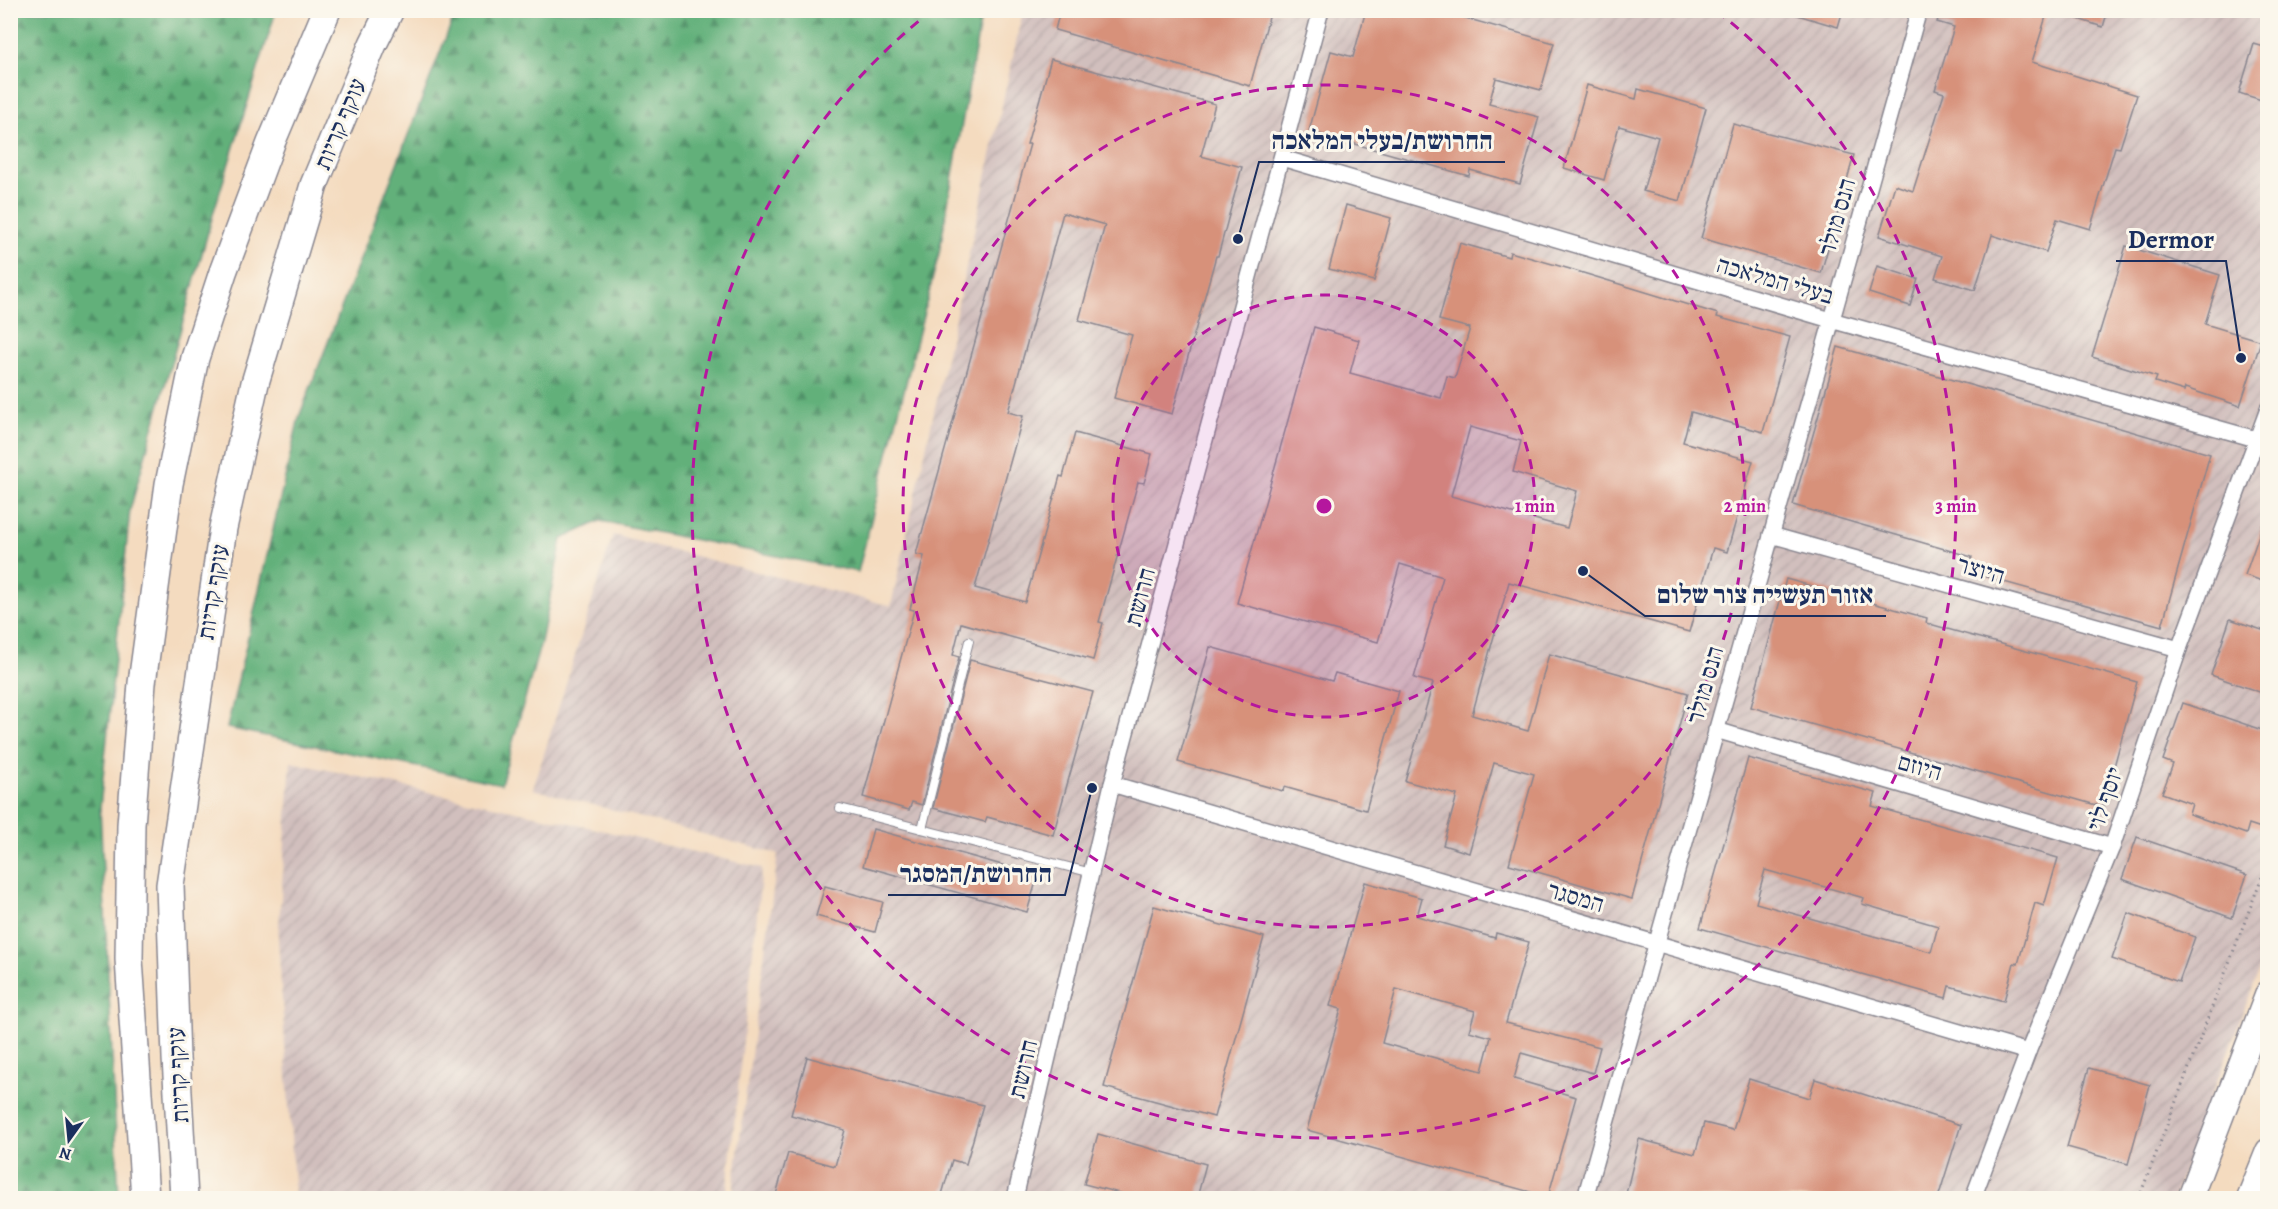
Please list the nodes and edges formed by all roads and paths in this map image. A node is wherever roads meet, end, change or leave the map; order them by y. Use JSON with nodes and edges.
{"nodes":[{"id":1,"x":327,"y":10,"type":"edge"},
{"id":2,"x":390,"y":10,"type":"edge"},
{"id":3,"x":396,"y":10,"type":"edge"},
{"id":4,"x":1321,"y":10,"type":"edge"},
{"id":5,"x":1918,"y":10,"type":"edge"},
{"id":6,"x":374,"y":44,"type":"junction"},
{"id":7,"x":1282,"y":158,"type":"junction"},
{"id":8,"x":1831,"y":320,"type":"junction"},
{"id":9,"x":2268,"y":409,"type":"edge"},
{"id":10,"x":2256,"y":439,"type":"junction"},
{"id":11,"x":1771,"y":535,"type":"junction"},
{"id":12,"x":969,"y":641,"type":"dead end"},
{"id":13,"x":2180,"y":649,"type":"junction"},
{"id":14,"x":1716,"y":730,"type":"junction"},
{"id":15,"x":1112,"y":784,"type":"junction"},
{"id":16,"x":840,"y":808,"type":"dead end"},
{"id":17,"x":922,"y":829,"type":"junction"},
{"id":18,"x":2112,"y":847,"type":"junction"},
{"id":19,"x":2268,"y":861,"type":"edge"},
{"id":20,"x":1092,"y":873,"type":"junction"},
{"id":21,"x":1656,"y":944,"type":"junction"},
{"id":22,"x":2268,"y":993,"type":"edge"},
{"id":23,"x":2028,"y":1052,"type":"junction"},
{"id":24,"x":2268,"y":1151,"type":"edge"},
{"id":25,"x":145,"y":1198,"type":"edge"},
{"id":26,"x":184,"y":1198,"type":"edge"},
{"id":27,"x":1016,"y":1198,"type":"edge"},
{"id":28,"x":1585,"y":1198,"type":"edge"},
{"id":29,"x":1973,"y":1198,"type":"edge"},
{"id":30,"x":2139,"y":1198,"type":"edge"},
{"id":31,"x":2190,"y":1198,"type":"edge"},
{"id":32,"x":2249,"y":1198,"type":"edge"}],
"edges":[{"from":1,"to":25,"type":"highway","name":"עוקף קריות"},
{"from":2,"to":6,"type":"highway","name":"עוקף קריות"},
{"from":3,"to":6,"type":"highway"},
{"from":4,"to":7,"type":"street","name":"חרושת"},
{"from":5,"to":8,"type":"street","name":"הנס מולר"},
{"from":6,"to":26,"type":"highway","name":"עוקף קריות"},
{"from":7,"to":8,"type":"street","name":"בעלי המלאכה"},
{"from":7,"to":15,"type":"street","name":"חרושת"},
{"from":8,"to":10,"type":"street","name":"בעלי המלאכה"},
{"from":8,"to":11,"type":"street","name":"הנס מולר"},
{"from":9,"to":10,"type":"street","name":"יוסף לוי"},
{"from":10,"to":13,"type":"street","name":"יוסף לוי"},
{"from":11,"to":13,"type":"street","name":"היוצר"},
{"from":11,"to":14,"type":"street","name":"הנס מולר"},
{"from":12,"to":17,"type":"lane"},
{"from":13,"to":18,"type":"street","name":"יוסף לוי"},
{"from":14,"to":18,"type":"street","name":"היוזם"},
{"from":14,"to":21,"type":"street","name":"הנס מולר"},
{"from":15,"to":20,"type":"street","name":"חרושת"},
{"from":15,"to":21,"type":"street","name":"המסגר"},
{"from":16,"to":17,"type":"lane"},
{"from":17,"to":20,"type":"lane"},
{"from":18,"to":23,"type":"street","name":"יוסף לוי"},
{"from":19,"to":30,"type":"path"},
{"from":20,"to":27,"type":"street","name":"חרושת"},
{"from":21,"to":23,"type":"street","name":"המסגר"},
{"from":21,"to":28,"type":"street","name":"הנס מולר"},
{"from":22,"to":31,"type":"highway"},
{"from":23,"to":29,"type":"street","name":"יוסף לוי"},
{"from":24,"to":32,"type":"highway"}]}
